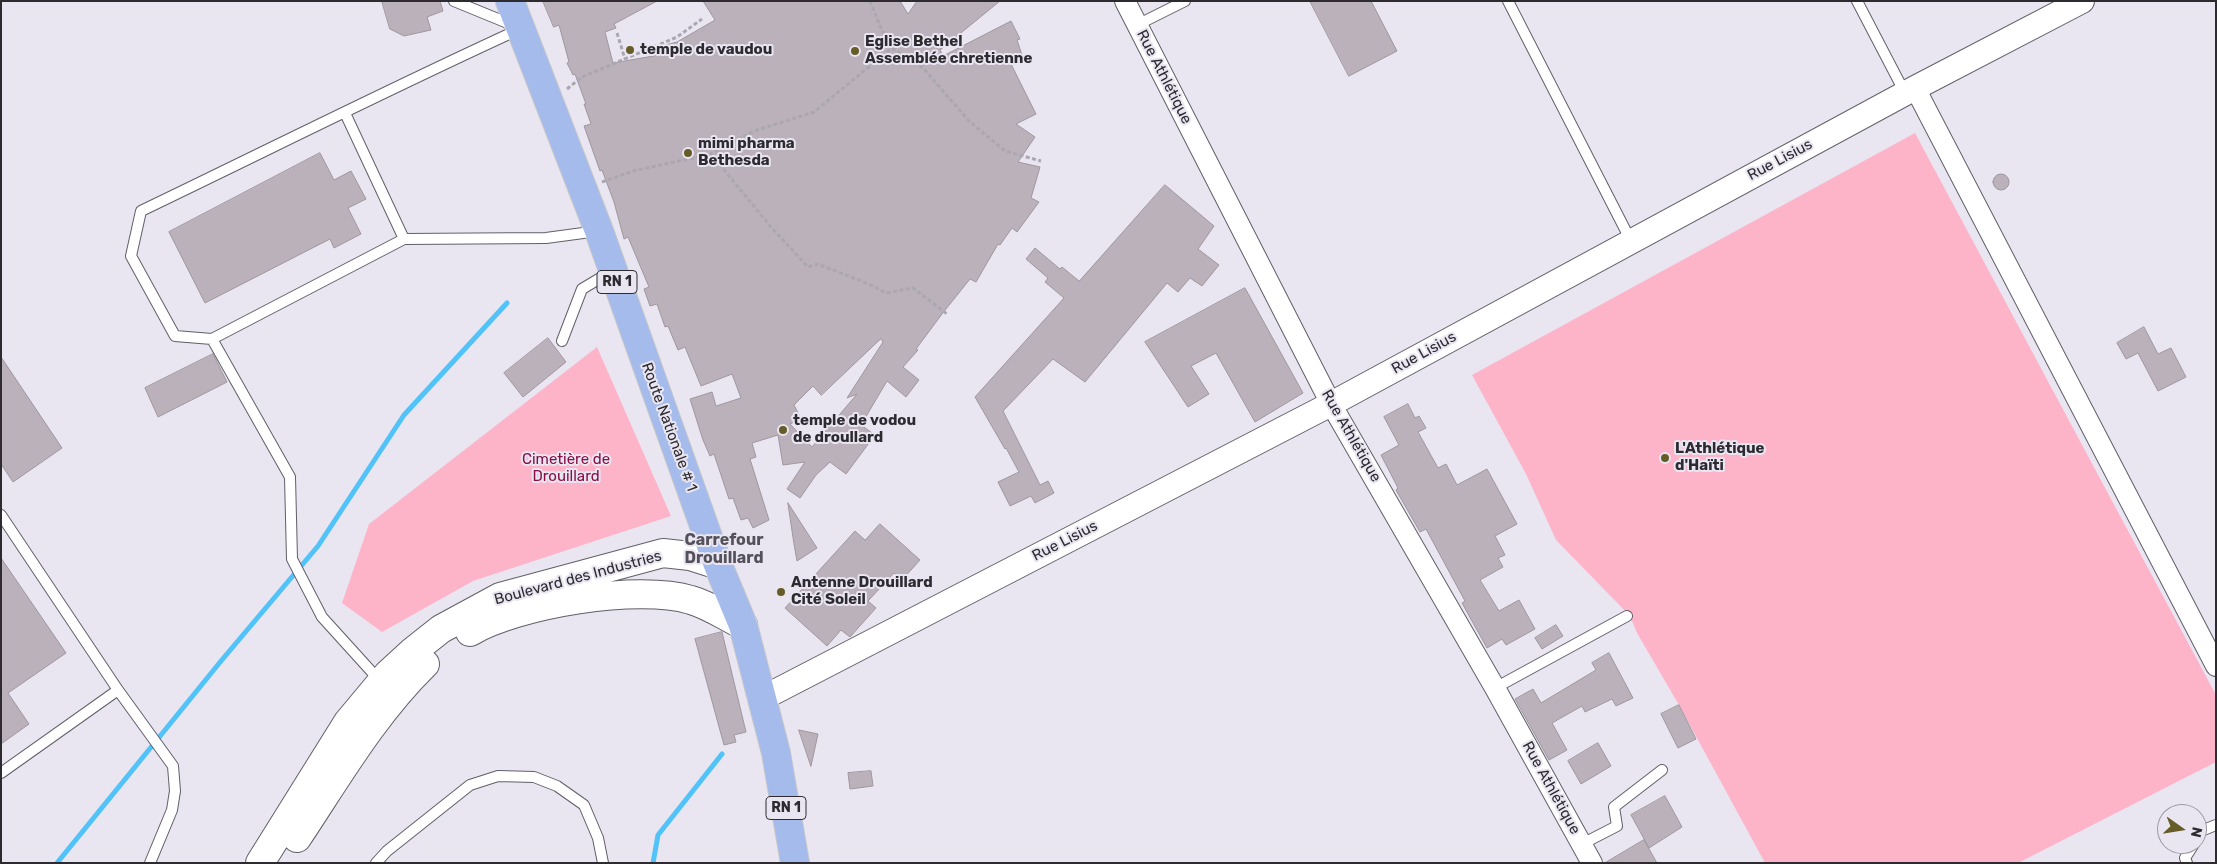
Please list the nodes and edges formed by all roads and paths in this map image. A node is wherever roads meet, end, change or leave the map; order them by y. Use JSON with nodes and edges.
{"nodes":[{"id":1,"x":454,"y":1,"type":"edge"},
{"id":2,"x":510,"y":1,"type":"edge"},
{"id":3,"x":870,"y":1,"type":"edge"},
{"id":4,"x":1125,"y":1,"type":"edge"},
{"id":5,"x":1185,"y":1,"type":"edge"},
{"id":6,"x":1508,"y":1,"type":"edge"},
{"id":7,"x":1857,"y":1,"type":"edge"},
{"id":8,"x":2082,"y":1,"type":"edge"},
{"id":9,"x":702,"y":19,"type":"dead end"},
{"id":10,"x":1137,"y":25,"type":"junction"},
{"id":11,"x":520,"y":29,"type":"junction"},
{"id":12,"x":617,"y":33,"type":"dead end"},
{"id":13,"x":892,"y":48,"type":"junction"},
{"id":14,"x":625,"y":59,"type":"junction"},
{"id":15,"x":1910,"y":90,"type":"junction"},
{"id":16,"x":549,"y":104,"type":"junction"},
{"id":17,"x":345,"y":113,"type":"junction"},
{"id":18,"x":711,"y":154,"type":"junction"},
{"id":19,"x":1041,"y":161,"type":"dead end"},
{"id":20,"x":582,"y":189,"type":"junction"},
{"id":21,"x":599,"y":231,"type":"junction"},
{"id":22,"x":404,"y":239,"type":"junction"},
{"id":23,"x":1631,"y":241,"type":"junction"},
{"id":24,"x":613,"y":270,"type":"junction"},
{"id":25,"x":948,"y":314,"type":"dead end"},
{"id":26,"x":212,"y":340,"type":"junction"},
{"id":27,"x":562,"y":341,"type":"dead end"},
{"id":28,"x":1331,"y":404,"type":"junction"},
{"id":29,"x":1,"y":514,"type":"edge"},
{"id":30,"x":718,"y":565,"type":"junction"},
{"id":31,"x":1627,"y":616,"type":"dead end"},
{"id":32,"x":743,"y":625,"type":"junction"},
{"id":33,"x":2216,"y":666,"type":"edge"},
{"id":34,"x":380,"y":682,"type":"junction"},
{"id":35,"x":1495,"y":688,"type":"junction"},
{"id":36,"x":118,"y":690,"type":"junction"},
{"id":37,"x":764,"y":701,"type":"junction"},
{"id":38,"x":1662,"y":770,"type":"dead end"},
{"id":39,"x":1,"y":773,"type":"edge"},
{"id":40,"x":1582,"y":844,"type":"junction"},
{"id":41,"x":150,"y":863,"type":"edge"},
{"id":42,"x":260,"y":863,"type":"edge"},
{"id":43,"x":282,"y":863,"type":"edge"},
{"id":44,"x":376,"y":863,"type":"edge"},
{"id":45,"x":604,"y":863,"type":"edge"},
{"id":46,"x":795,"y":863,"type":"edge"},
{"id":47,"x":1592,"y":863,"type":"edge"}],
"edges":[{"from":1,"to":11,"type":"lane"},
{"from":2,"to":11,"type":"main road","name":"Route Nationale # 1","number":"RN 1"},
{"from":3,"to":13,"type":"path"},
{"from":4,"to":10,"type":"street","name":"Rue Athlétique"},
{"from":5,"to":10,"type":"lane"},
{"from":6,"to":23,"type":"lane"},
{"from":7,"to":15,"type":"lane"},
{"from":8,"to":15,"type":"street","name":"Rue Lisius"},
{"from":9,"to":14,"type":"path"},
{"from":10,"to":28,"type":"street","name":"Rue Athlétique"},
{"from":11,"to":16,"type":"main road","name":"Route Nationale # 1","number":"RN 1"},
{"from":11,"to":17,"type":"lane"},
{"from":12,"to":14,"type":"path"},
{"from":13,"to":18,"type":"path"},
{"from":13,"to":19,"type":"path"},
{"from":14,"to":16,"type":"path"},
{"from":15,"to":23,"type":"street","name":"Rue Lisius"},
{"from":15,"to":33,"type":"street"},
{"from":16,"to":20,"type":"main road","name":"Route Nationale # 1","number":"RN 1"},
{"from":17,"to":22,"type":"lane"},
{"from":17,"to":26,"type":"lane"},
{"from":18,"to":20,"type":"path"},
{"from":18,"to":25,"type":"path"},
{"from":20,"to":21,"type":"main road","name":"Route Nationale # 1","number":"RN 1"},
{"from":21,"to":22,"type":"lane"},
{"from":21,"to":24,"type":"main road","name":"Route Nationale # 1","number":"RN 1"},
{"from":22,"to":26,"type":"lane"},
{"from":23,"to":28,"type":"street","name":"Rue Lisius"},
{"from":24,"to":27,"type":"lane"},
{"from":24,"to":30,"type":"main road","name":"Route Nationale # 1","number":"RN 1"},
{"from":26,"to":34,"type":"lane"},
{"from":28,"to":35,"type":"street","name":"Rue Athlétique"},
{"from":28,"to":37,"type":"street","name":"Rue Lisius"},
{"from":29,"to":36,"type":"lane"},
{"from":30,"to":32,"type":"main road","name":"Route Nationale # 1","number":"RN 1"},
{"from":30,"to":34,"type":"main road","name":"Boulevard des Industries"},
{"from":31,"to":35,"type":"lane"},
{"from":32,"to":37,"type":"main road","name":"Route Nationale # 1","number":"RN 1"},
{"from":32,"to":43,"type":"main road","name":"Boulevard des Industries"},
{"from":34,"to":42,"type":"main road","name":"Boulevard des Industries"},
{"from":35,"to":40,"type":"street","name":"Rue Athlétique"},
{"from":36,"to":39,"type":"lane"},
{"from":36,"to":41,"type":"lane"},
{"from":37,"to":46,"type":"main road","name":"Route Nationale # 1","number":"RN 1"},
{"from":38,"to":40,"type":"lane"},
{"from":40,"to":47,"type":"street","name":"Rue Athlétique"},
{"from":44,"to":45,"type":"lane"}]}
